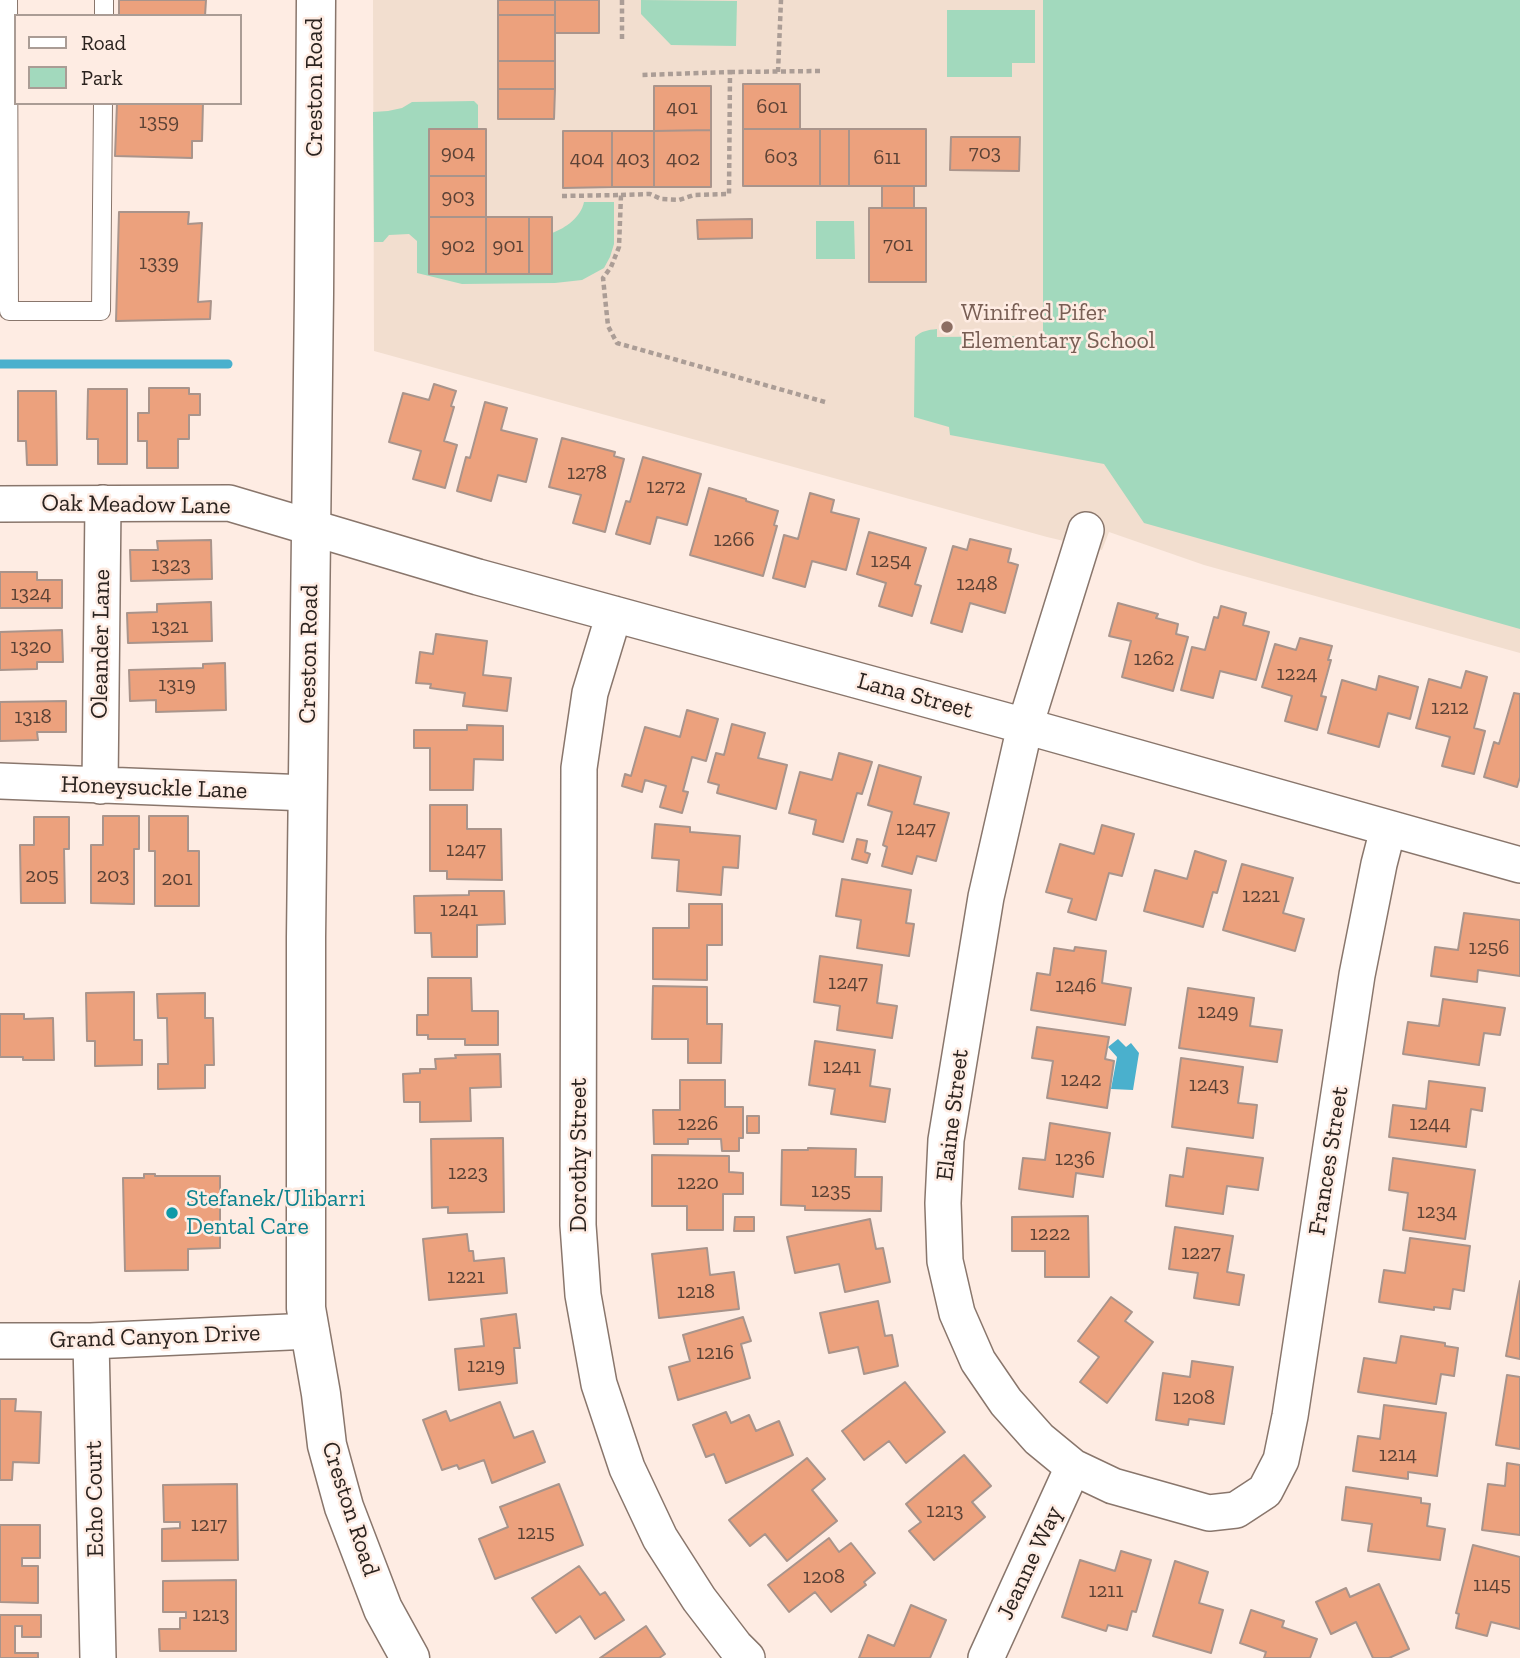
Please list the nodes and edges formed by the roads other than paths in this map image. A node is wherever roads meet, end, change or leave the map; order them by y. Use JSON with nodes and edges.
{"nodes":[{"id":1,"x":8,"y":0,"type":"edge"},
{"id":2,"x":316,"y":0,"type":"edge"},
{"id":3,"x":103,"y":105,"type":"edge"},
{"id":4,"x":103,"y":503,"type":"junction"},
{"id":5,"x":0,"y":504,"type":"edge"},
{"id":6,"x":310,"y":528,"type":"junction"},
{"id":7,"x":1086,"y":530,"type":"dead end"},
{"id":8,"x":614,"y":614,"type":"junction"},
{"id":9,"x":1025,"y":726,"type":"junction"},
{"id":10,"x":0,"y":781,"type":"edge"},
{"id":11,"x":100,"y":786,"type":"junction"},
{"id":12,"x":308,"y":793,"type":"junction"},
{"id":13,"x":1388,"y":829,"type":"junction"},
{"id":14,"x":1520,"y":865,"type":"edge"},
{"id":15,"x":310,"y":1331,"type":"junction"},
{"id":16,"x":0,"y":1341,"type":"edge"},
{"id":17,"x":91,"y":1341,"type":"junction"},
{"id":18,"x":1073,"y":1467,"type":"junction"},
{"id":19,"x":1265,"y":1491,"type":"joint"},
{"id":20,"x":98,"y":1658,"type":"edge"},
{"id":21,"x":410,"y":1658,"type":"edge"},
{"id":22,"x":747,"y":1658,"type":"edge"},
{"id":23,"x":986,"y":1658,"type":"edge"}],
"edges":[{"from":1,"to":3,"type":"lane"},
{"from":2,"to":6,"type":"main road","name":"Creston Road"},
{"from":4,"to":5,"type":"street","name":"Oak Meadow Lane"},
{"from":4,"to":6,"type":"street","name":"Oak Meadow Lane"},
{"from":4,"to":11,"type":"street","name":"Oleander Lane"},
{"from":6,"to":8,"type":"street","name":"Lana Street"},
{"from":6,"to":12,"type":"main road","name":"Creston Road"},
{"from":7,"to":9,"type":"street","name":"Elaine Street"},
{"from":8,"to":9,"type":"street","name":"Lana Street"},
{"from":8,"to":22,"type":"street","name":"Dorothy Street"},
{"from":9,"to":13,"type":"street","name":"Lana Street"},
{"from":9,"to":18,"type":"street","name":"Elaine Street"},
{"from":10,"to":11,"type":"street","name":"Honeysuckle Lane"},
{"from":11,"to":12,"type":"street","name":"Honeysuckle Lane"},
{"from":12,"to":15,"type":"main road","name":"Creston Road"},
{"from":13,"to":14,"type":"street","name":"Lana Street"},
{"from":13,"to":19,"type":"street","name":"Frances Street"},
{"from":15,"to":17,"type":"street","name":"Grand Canyon Drive"},
{"from":15,"to":21,"type":"main road","name":"Creston Road"},
{"from":16,"to":17,"type":"street","name":"Grand Canyon Drive"},
{"from":17,"to":20,"type":"street","name":"Echo Court"},
{"from":18,"to":19,"type":"street","name":"Elaine Street"},
{"from":18,"to":23,"type":"street","name":"Jeanne Way"}]}
